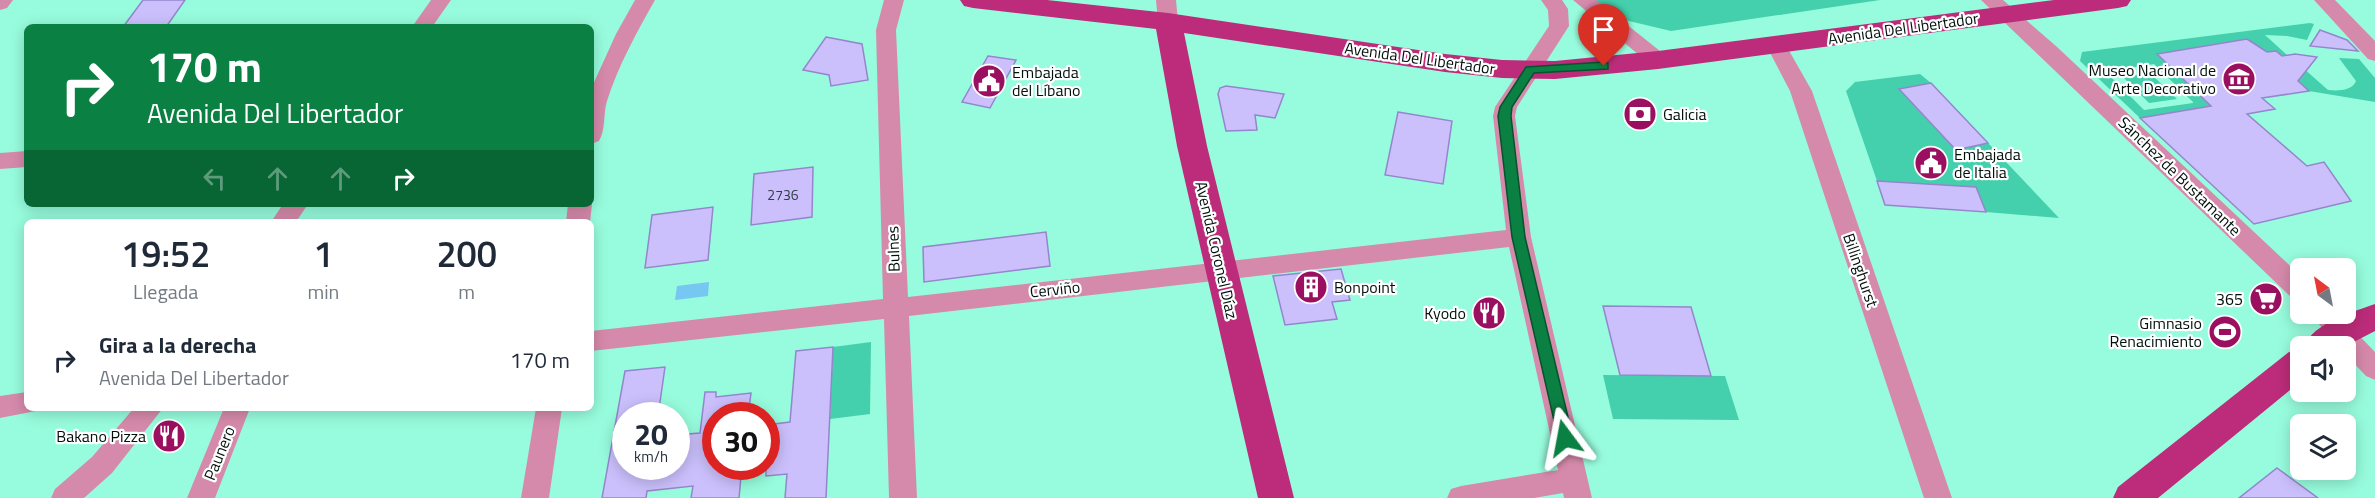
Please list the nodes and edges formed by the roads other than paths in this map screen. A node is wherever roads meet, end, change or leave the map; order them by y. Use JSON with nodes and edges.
{"nodes":[{"id":1,"x":3,"y":0,"type":"edge"},
{"id":2,"x":441,"y":0,"type":"edge"},
{"id":3,"x":645,"y":0,"type":"edge"},
{"id":4,"x":894,"y":0,"type":"edge"},
{"id":5,"x":973,"y":0,"type":"edge"},
{"id":6,"x":1551,"y":0,"type":"edge"},
{"id":7,"x":1583,"y":0,"type":"edge"},
{"id":8,"x":1977,"y":0,"type":"edge"},
{"id":9,"x":2118,"y":0,"type":"edge"},
{"id":10,"x":2324,"y":0,"type":"edge"},
{"id":11,"x":0,"y":4,"type":"edge"},
{"id":12,"x":1998,"y":7,"type":"edge"},
{"id":13,"x":1167,"y":11,"type":"edge"},
{"id":14,"x":424,"y":24,"type":"edge"},
{"id":15,"x":1776,"y":45,"type":"junction"},
{"id":16,"x":2375,"y":54,"type":"edge"},
{"id":17,"x":1658,"y":60,"type":"junction"},
{"id":18,"x":1530,"y":69,"type":"junction"},
{"id":19,"x":594,"y":116,"type":"edge"},
{"id":20,"x":24,"y":159,"type":"edge"},
{"id":21,"x":0,"y":161,"type":"edge"},
{"id":22,"x":1519,"y":237,"type":"junction"},
{"id":23,"x":1222,"y":271,"type":"junction"},
{"id":24,"x":2290,"y":281,"type":"edge"},
{"id":25,"x":895,"y":307,"type":"junction"},
{"id":26,"x":2375,"y":317,"type":"edge"},
{"id":27,"x":2328,"y":331,"type":"edge"},
{"id":28,"x":594,"y":341,"type":"edge"},
{"id":29,"x":2375,"y":369,"type":"edge"},
{"id":30,"x":2290,"y":371,"type":"edge"},
{"id":31,"x":24,"y":403,"type":"edge"},
{"id":32,"x":0,"y":407,"type":"edge"},
{"id":33,"x":147,"y":411,"type":"edge"},
{"id":34,"x":236,"y":411,"type":"edge"},
{"id":35,"x":549,"y":411,"type":"edge"},
{"id":36,"x":1577,"y":488,"type":"edge"},
{"id":37,"x":65,"y":498,"type":"edge"},
{"id":38,"x":201,"y":498,"type":"edge"},
{"id":39,"x":535,"y":498,"type":"edge"},
{"id":40,"x":903,"y":498,"type":"edge"},
{"id":41,"x":1275,"y":498,"type":"edge"},
{"id":42,"x":1461,"y":498,"type":"edge"},
{"id":43,"x":1938,"y":498,"type":"edge"},
{"id":44,"x":2131,"y":498,"type":"edge"}],
"edges":[{"from":1,"to":11,"type":"street"},
{"from":2,"to":14,"type":"street"},
{"from":3,"to":19,"type":"street"},
{"from":4,"to":25,"type":"street","name":"Bulnes"},
{"from":5,"to":13,"type":"main road","name":"Avenida Del Libertador"},
{"from":6,"to":18,"type":"street"},
{"from":7,"to":17,"type":"street"},
{"from":8,"to":12,"type":"street","name":"Sánchez de Bustamante"},
{"from":9,"to":12,"type":"main road","name":"Avenida Del Libertador"},
{"from":10,"to":16,"type":"street"},
{"from":12,"to":15,"type":"main road","name":"Avenida Del Libertador"},
{"from":12,"to":24,"type":"street","name":"Sánchez de Bustamante"},
{"from":13,"to":18,"type":"main road","name":"Avenida Del Libertador"},
{"from":13,"to":23,"type":"main road","name":"Avenida Coronel Díaz"},
{"from":15,"to":17,"type":"main road","name":"Avenida Del Libertador"},
{"from":15,"to":43,"type":"street","name":"Billinghurst"},
{"from":17,"to":18,"type":"main road","name":"Avenida Del Libertador"},
{"from":18,"to":22,"type":"street"},
{"from":20,"to":21,"type":"street"},
{"from":22,"to":23,"type":"street","name":"Cerviño"},
{"from":22,"to":36,"type":"street"},
{"from":23,"to":25,"type":"street","name":"Cerviño"},
{"from":23,"to":41,"type":"main road","name":"Avenida Coronel Díaz"},
{"from":25,"to":28,"type":"street","name":"Cerviño"},
{"from":25,"to":40,"type":"street","name":"Bulnes"},
{"from":26,"to":27,"type":"main road"},
{"from":27,"to":29,"type":"street"},
{"from":30,"to":44,"type":"main road"},
{"from":31,"to":32,"type":"street"},
{"from":33,"to":37,"type":"street"},
{"from":34,"to":38,"type":"street","name":"Paunero"},
{"from":35,"to":39,"type":"street"},
{"from":36,"to":42,"type":"street"}]}
